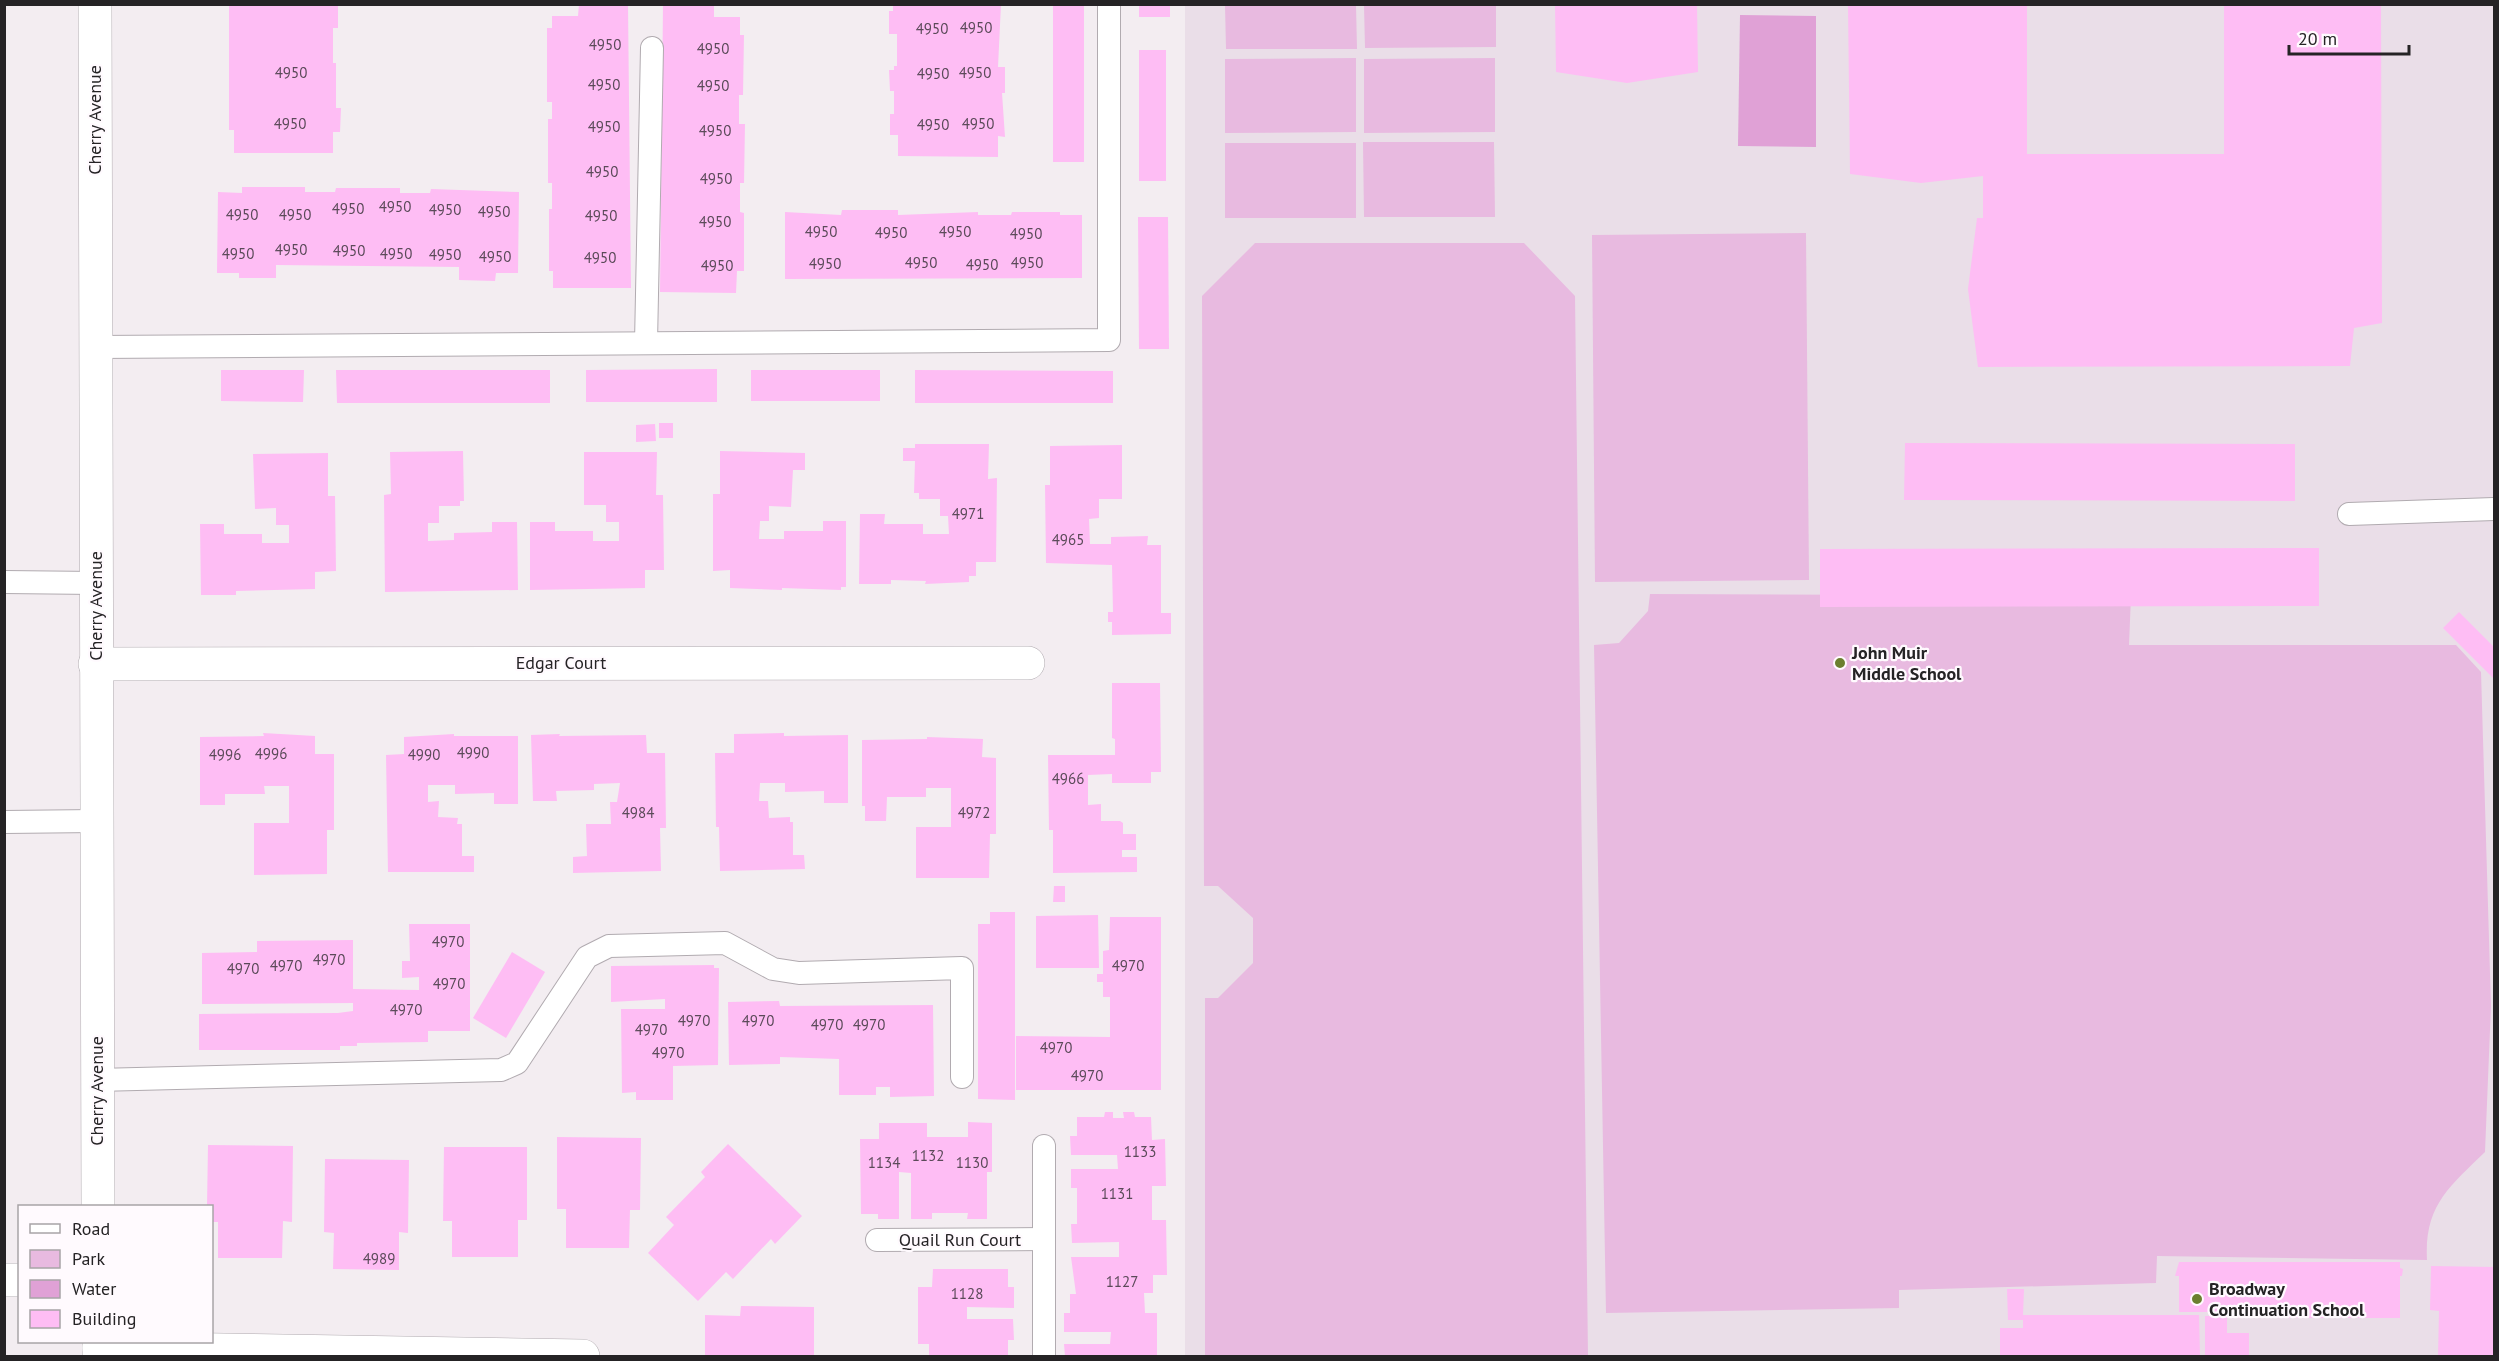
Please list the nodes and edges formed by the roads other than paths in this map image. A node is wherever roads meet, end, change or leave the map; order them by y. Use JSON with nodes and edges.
{"nodes":[{"id":1,"x":95,"y":4,"type":"edge"},
{"id":2,"x":1109,"y":4,"type":"edge"},
{"id":3,"x":652,"y":48,"type":"dead end"},
{"id":4,"x":646,"y":343,"type":"junction"},
{"id":5,"x":95,"y":347,"type":"junction"},
{"id":6,"x":2494,"y":509,"type":"edge"},
{"id":7,"x":2349,"y":514,"type":"dead end"},
{"id":8,"x":4,"y":582,"type":"edge"},
{"id":9,"x":96,"y":583,"type":"junction"},
{"id":10,"x":1028,"y":663,"type":"dead end"},
{"id":11,"x":95,"y":664,"type":"junction"},
{"id":12,"x":96,"y":821,"type":"junction"},
{"id":13,"x":4,"y":822,"type":"edge"},
{"id":14,"x":962,"y":1077,"type":"dead end"},
{"id":15,"x":97,"y":1080,"type":"junction"},
{"id":16,"x":1044,"y":1146,"type":"dead end"},
{"id":17,"x":98,"y":1205,"type":"edge"},
{"id":18,"x":1044,"y":1239,"type":"junction"},
{"id":19,"x":877,"y":1240,"type":"dead end"},
{"id":20,"x":99,"y":1349,"type":"edge"},
{"id":21,"x":583,"y":1356,"type":"edge"},
{"id":22,"x":1044,"y":1356,"type":"edge"}],
"edges":[{"from":1,"to":5,"type":"street","name":"Cherry Avenue"},
{"from":2,"to":4,"type":"lane"},
{"from":3,"to":4,"type":"lane"},
{"from":4,"to":5,"type":"lane"},
{"from":5,"to":9,"type":"street","name":"Cherry Avenue"},
{"from":6,"to":7,"type":"lane"},
{"from":8,"to":9,"type":"lane"},
{"from":9,"to":11,"type":"street","name":"Cherry Avenue"},
{"from":10,"to":11,"type":"street","name":"Edgar Court"},
{"from":11,"to":12,"type":"street","name":"Cherry Avenue"},
{"from":12,"to":13,"type":"lane"},
{"from":12,"to":15,"type":"street","name":"Cherry Avenue"},
{"from":14,"to":15,"type":"lane"},
{"from":15,"to":17,"type":"street","name":"Cherry Avenue"},
{"from":16,"to":18,"type":"lane","name":"Quail Run Court"},
{"from":18,"to":19,"type":"lane","name":"Quail Run Court"},
{"from":18,"to":22,"type":"lane","name":"Quail Run Court"},
{"from":20,"to":21,"type":"street"}]}
